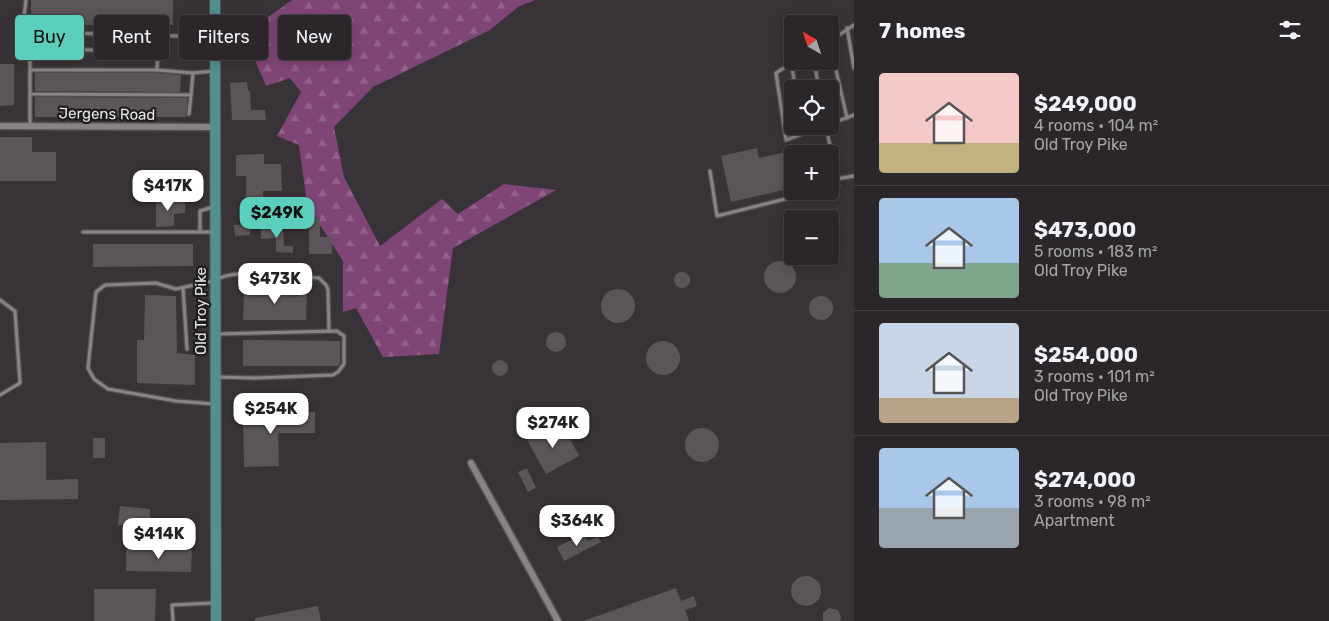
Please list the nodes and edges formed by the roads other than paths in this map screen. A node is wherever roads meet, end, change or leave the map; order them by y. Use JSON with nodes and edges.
{"nodes":[{"id":1,"x":26,"y":0,"type":"edge"},
{"id":2,"x":215,"y":0,"type":"edge"},
{"id":3,"x":215,"y":15,"type":"edge"},
{"id":4,"x":854,"y":25,"type":"edge"},
{"id":5,"x":847,"y":28,"type":"junction"},
{"id":6,"x":839,"y":35,"type":"edge"},
{"id":7,"x":179,"y":36,"type":"edge"},
{"id":8,"x":214,"y":60,"type":"edge"},
{"id":9,"x":784,"y":68,"type":"edge"},
{"id":10,"x":854,"y":68,"type":"edge"},
{"id":11,"x":30,"y":70,"type":"junction"},
{"id":12,"x":157,"y":70,"type":"junction"},
{"id":13,"x":836,"y":70,"type":"edge"},
{"id":14,"x":214,"y":71,"type":"junction"},
{"id":15,"x":193,"y":73,"type":"junction"},
{"id":16,"x":30,"y":94,"type":"junction"},
{"id":17,"x":191,"y":95,"type":"junction"},
{"id":18,"x":189,"y":114,"type":"dead end"},
{"id":19,"x":854,"y":115,"type":"edge"},
{"id":20,"x":847,"y":118,"type":"junction"},
{"id":21,"x":839,"y":121,"type":"edge"},
{"id":22,"x":0,"y":126,"type":"edge"},
{"id":23,"x":30,"y":126,"type":"junction"},
{"id":24,"x":214,"y":127,"type":"junction"},
{"id":25,"x":784,"y":127,"type":"edge"},
{"id":26,"x":785,"y":135,"type":"edge"},
{"id":27,"x":800,"y":135,"type":"edge"},
{"id":28,"x":710,"y":171,"type":"dead end"},
{"id":29,"x":854,"y":176,"type":"edge"},
{"id":30,"x":839,"y":178,"type":"edge"},
{"id":31,"x":784,"y":199,"type":"edge"},
{"id":32,"x":215,"y":206,"type":"junction"},
{"id":33,"x":83,"y":232,"type":"dead end"},
{"id":34,"x":200,"y":232,"type":"junction"},
{"id":35,"x":216,"y":232,"type":"junction"},
{"id":36,"x":216,"y":280,"type":"junction"},
{"id":37,"x":184,"y":288,"type":"junction"},
{"id":38,"x":0,"y":300,"type":"edge"},
{"id":39,"x":329,"y":331,"type":"junction"},
{"id":40,"x":216,"y":334,"type":"junction"},
{"id":41,"x":187,"y":349,"type":"dead end"},
{"id":42,"x":217,"y":377,"type":"junction"},
{"id":43,"x":0,"y":395,"type":"edge"},
{"id":44,"x":217,"y":405,"type":"junction"},
{"id":45,"x":471,"y":463,"type":"dead end"},
{"id":46,"x":216,"y":602,"type":"junction"},
{"id":47,"x":173,"y":621,"type":"edge"},
{"id":48,"x":216,"y":621,"type":"edge"},
{"id":49,"x":558,"y":621,"type":"edge"}],
"edges":[{"from":1,"to":7,"type":"lane"},
{"from":2,"to":3,"type":"main road","name":"Old Troy Pike"},
{"from":4,"to":5,"type":"lane"},
{"from":5,"to":6,"type":"lane"},
{"from":5,"to":10,"type":"lane"},
{"from":8,"to":14,"type":"main road","name":"Old Troy Pike"},
{"from":9,"to":25,"type":"lane"},
{"from":11,"to":12,"type":"lane"},
{"from":11,"to":12,"type":"lane"},
{"from":11,"to":16,"type":"lane"},
{"from":12,"to":15,"type":"lane"},
{"from":13,"to":20,"type":"lane"},
{"from":14,"to":15,"type":"lane"},
{"from":14,"to":24,"type":"main road","name":"Old Troy Pike"},
{"from":15,"to":17,"type":"lane"},
{"from":16,"to":17,"type":"lane"},
{"from":16,"to":23,"type":"lane"},
{"from":17,"to":18,"type":"lane"},
{"from":19,"to":20,"type":"lane"},
{"from":20,"to":21,"type":"lane"},
{"from":22,"to":23,"type":"street","name":"Jergens Road"},
{"from":23,"to":24,"type":"street","name":"Jergens Road"},
{"from":24,"to":32,"type":"main road","name":"Old Troy Pike"},
{"from":26,"to":27,"type":"lane"},
{"from":28,"to":31,"type":"lane"},
{"from":29,"to":30,"type":"lane"},
{"from":32,"to":34,"type":"lane"},
{"from":32,"to":35,"type":"main road","name":"Old Troy Pike"},
{"from":33,"to":34,"type":"lane"},
{"from":34,"to":35,"type":"lane"},
{"from":35,"to":36,"type":"main road","name":"Old Troy Pike"},
{"from":36,"to":37,"type":"lane"},
{"from":36,"to":39,"type":"lane"},
{"from":36,"to":40,"type":"main road","name":"Old Troy Pike"},
{"from":37,"to":41,"type":"lane"},
{"from":37,"to":44,"type":"lane"},
{"from":38,"to":43,"type":"lane"},
{"from":39,"to":40,"type":"lane"},
{"from":39,"to":42,"type":"lane"},
{"from":40,"to":42,"type":"main road","name":"Old Troy Pike"},
{"from":42,"to":44,"type":"main road","name":"Old Troy Pike"},
{"from":44,"to":46,"type":"main road","name":"Old Troy Pike"},
{"from":45,"to":49,"type":"street"},
{"from":46,"to":47,"type":"lane"},
{"from":46,"to":48,"type":"main road","name":"Old Troy Pike"}]}
